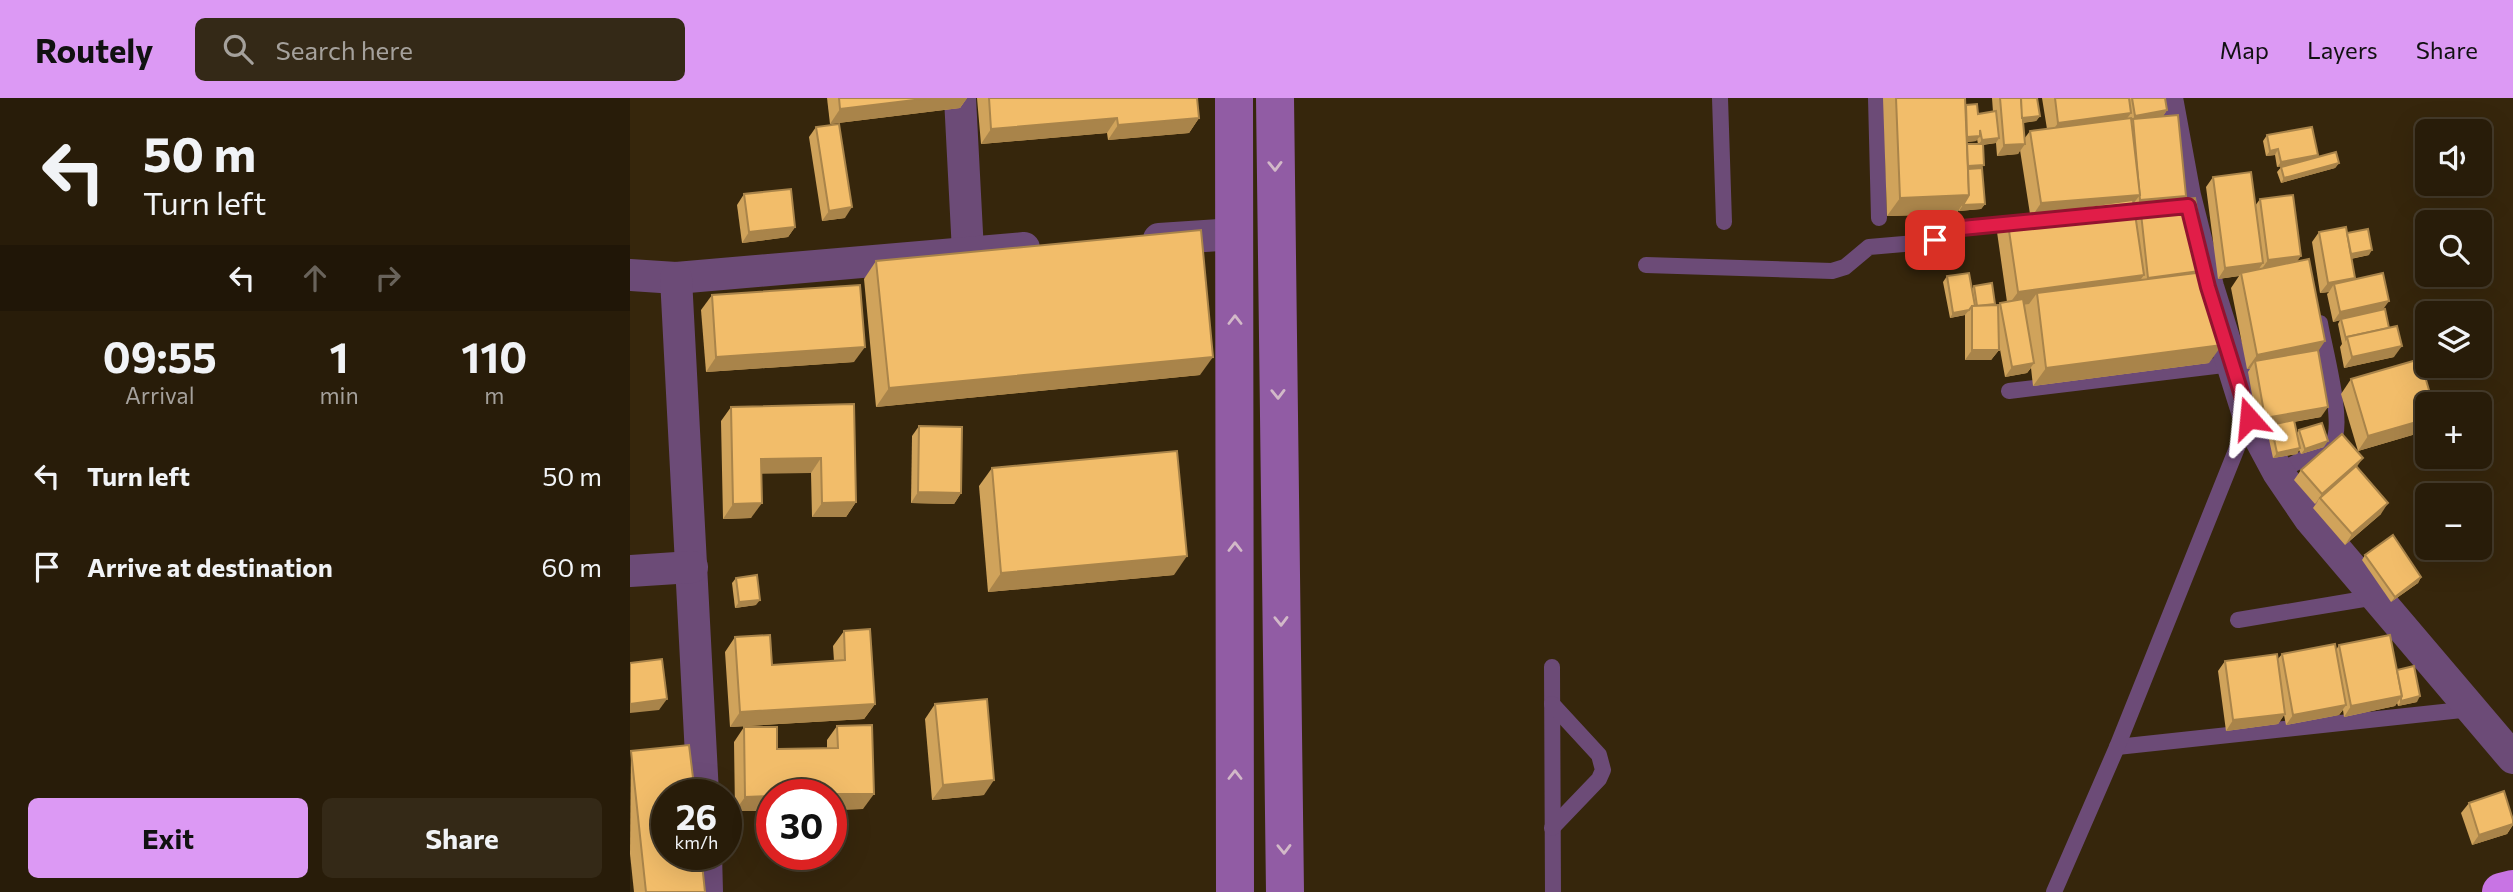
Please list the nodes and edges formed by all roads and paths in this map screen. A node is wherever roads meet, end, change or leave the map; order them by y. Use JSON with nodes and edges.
{"nodes":[{"id":1,"x":960,"y":98,"type":"edge"},
{"id":2,"x":1234,"y":98,"type":"edge"},
{"id":3,"x":1275,"y":98,"type":"edge"},
{"id":4,"x":1720,"y":98,"type":"edge"},
{"id":5,"x":1876,"y":98,"type":"edge"},
{"id":6,"x":2166,"y":115,"type":"edge"},
{"id":7,"x":1879,"y":218,"type":"dead end"},
{"id":8,"x":2042,"y":220,"type":"edge"},
{"id":9,"x":1724,"y":222,"type":"dead end"},
{"id":10,"x":1235,"y":234,"type":"junction"},
{"id":11,"x":1128,"y":241,"type":"edge"},
{"id":12,"x":1048,"y":247,"type":"edge"},
{"id":13,"x":968,"y":252,"type":"junction"},
{"id":14,"x":1646,"y":265,"type":"dead end"},
{"id":15,"x":630,"y":275,"type":"edge"},
{"id":16,"x":676,"y":278,"type":"junction"},
{"id":17,"x":2317,"y":305,"type":"edge"},
{"id":18,"x":2232,"y":364,"type":"junction"},
{"id":19,"x":2009,"y":391,"type":"dead end"},
{"id":20,"x":2249,"y":418,"type":"junction"},
{"id":21,"x":2278,"y":472,"type":"junction"},
{"id":22,"x":692,"y":567,"type":"junction"},
{"id":23,"x":630,"y":571,"type":"edge"},
{"id":24,"x":2376,"y":597,"type":"junction"},
{"id":25,"x":2238,"y":620,"type":"dead end"},
{"id":26,"x":1552,"y":667,"type":"dead end"},
{"id":27,"x":1552,"y":704,"type":"junction"},
{"id":28,"x":2471,"y":709,"type":"junction"},
{"id":29,"x":2117,"y":747,"type":"junction"},
{"id":30,"x":2513,"y":758,"type":"edge"},
{"id":31,"x":702,"y":779,"type":"edge"},
{"id":32,"x":1552,"y":828,"type":"junction"},
{"id":33,"x":706,"y":870,"type":"edge"},
{"id":34,"x":2513,"y":889,"type":"edge"},
{"id":35,"x":707,"y":892,"type":"edge"},
{"id":36,"x":1235,"y":892,"type":"edge"},
{"id":37,"x":1284,"y":892,"type":"edge"},
{"id":38,"x":1553,"y":892,"type":"edge"},
{"id":39,"x":2054,"y":892,"type":"edge"},
{"id":40,"x":2501,"y":892,"type":"edge"}],
"edges":[{"from":1,"to":13,"type":"street"},
{"from":2,"to":10,"type":"main road"},
{"from":3,"to":37,"type":"main road","one_way":true},
{"from":4,"to":9,"type":"lane"},
{"from":5,"to":7,"type":"lane"},
{"from":6,"to":18,"type":"street"},
{"from":8,"to":14,"type":"lane"},
{"from":10,"to":11,"type":"street"},
{"from":36,"to":10,"type":"main road","one_way":true},
{"from":12,"to":13,"type":"street"},
{"from":13,"to":16,"type":"street"},
{"from":15,"to":16,"type":"street"},
{"from":16,"to":22,"type":"street"},
{"from":17,"to":21,"type":"lane"},
{"from":18,"to":19,"type":"lane"},
{"from":18,"to":20,"type":"street"},
{"from":20,"to":21,"type":"street"},
{"from":20,"to":29,"type":"lane"},
{"from":21,"to":24,"type":"street"},
{"from":22,"to":23,"type":"street"},
{"from":22,"to":31,"type":"street"},
{"from":24,"to":25,"type":"lane"},
{"from":24,"to":28,"type":"street"},
{"from":26,"to":27,"type":"lane"},
{"from":27,"to":32,"type":"lane"},
{"from":27,"to":32,"type":"lane"},
{"from":28,"to":29,"type":"lane"},
{"from":28,"to":30,"type":"street"},
{"from":29,"to":39,"type":"lane"},
{"from":32,"to":38,"type":"lane"},
{"from":33,"to":35,"type":"street"},
{"from":34,"to":40,"type":"highway"}]}
